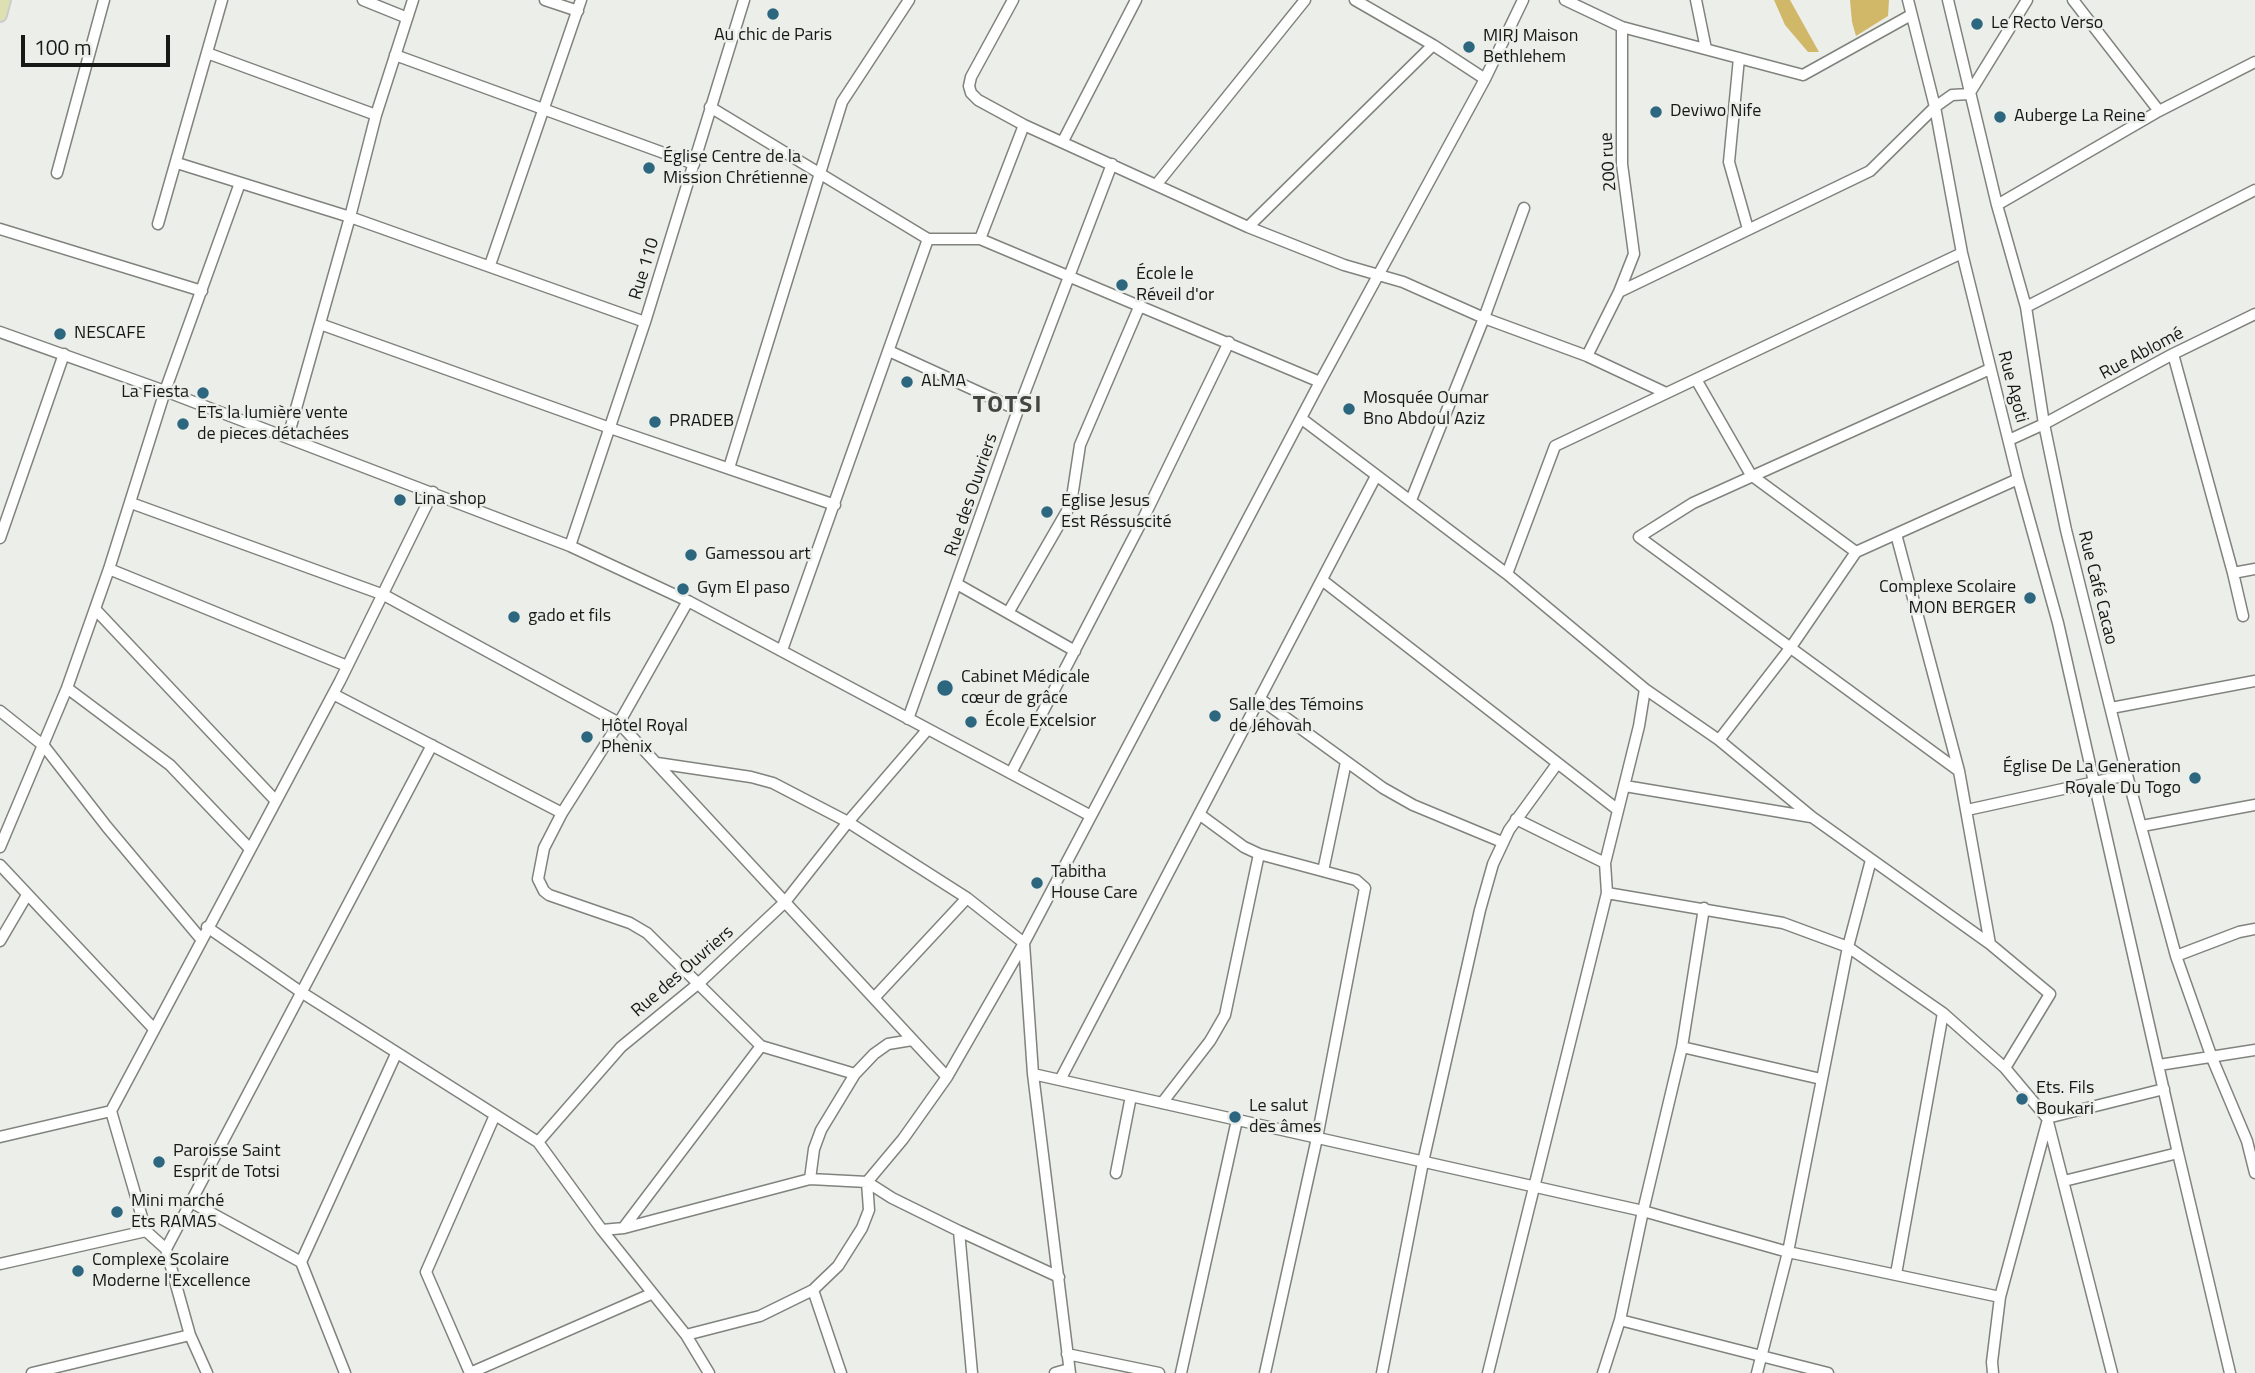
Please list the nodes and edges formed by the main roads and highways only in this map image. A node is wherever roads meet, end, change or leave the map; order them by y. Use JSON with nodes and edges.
{"nodes":[{"id":1,"x":4,"y":0,"type":"edge"},
{"id":2,"x":0,"y":15,"type":"edge"}],
"edges":[{"from":1,"to":2,"type":"main road"}]}
